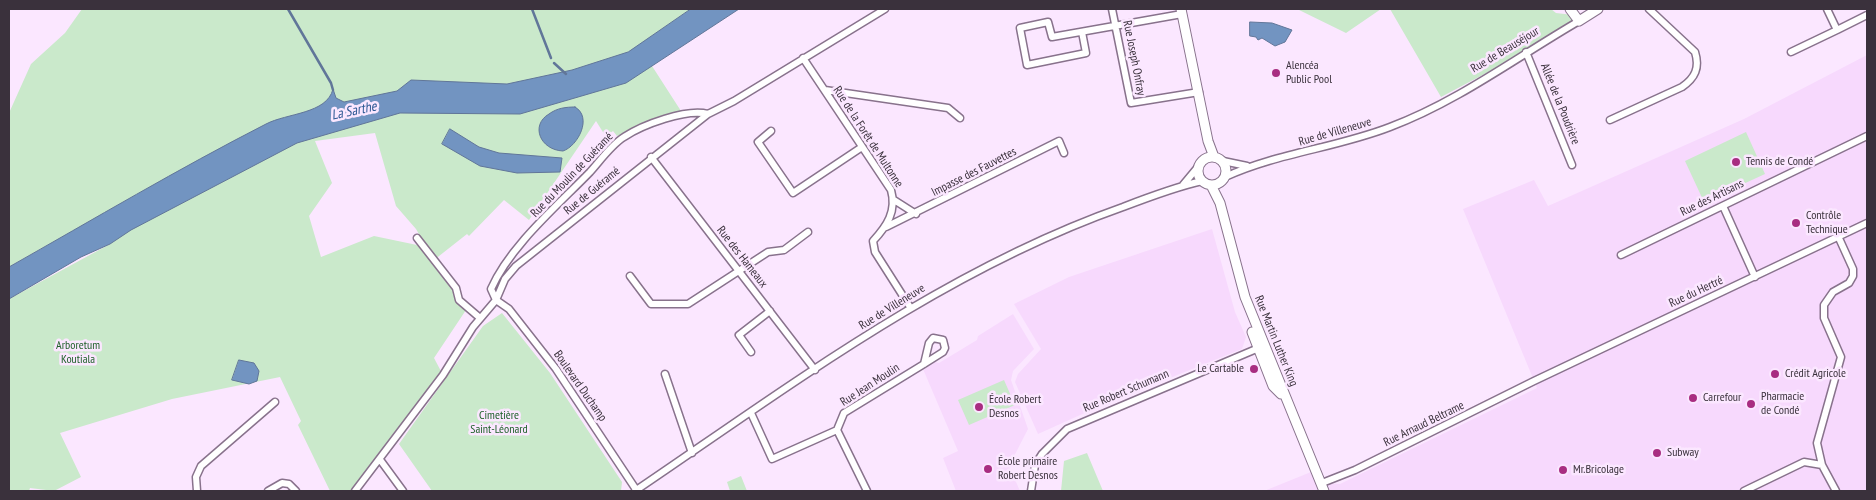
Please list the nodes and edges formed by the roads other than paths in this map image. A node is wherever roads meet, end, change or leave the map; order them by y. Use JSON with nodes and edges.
{"nodes":[{"id":1,"x":885,"y":9,"type":"edge"},
{"id":2,"x":1112,"y":9,"type":"edge"},
{"id":3,"x":1570,"y":9,"type":"edge"},
{"id":4,"x":1598,"y":9,"type":"edge"},
{"id":5,"x":1649,"y":9,"type":"edge"},
{"id":6,"x":1827,"y":9,"type":"edge"},
{"id":7,"x":1182,"y":11,"type":"edge"},
{"id":8,"x":1867,"y":15,"type":"edge"},
{"id":9,"x":1579,"y":21,"type":"junction"},
{"id":10,"x":1116,"y":26,"type":"junction"},
{"id":11,"x":1837,"y":30,"type":"junction"},
{"id":12,"x":1082,"y":32,"type":"junction"},
{"id":13,"x":1526,"y":52,"type":"junction"},
{"id":14,"x":1791,"y":52,"type":"dead end"},
{"id":15,"x":803,"y":58,"type":"junction"},
{"id":16,"x":824,"y":90,"type":"junction"},
{"id":17,"x":1199,"y":92,"type":"junction"},
{"id":18,"x":1425,"y":112,"type":"joint"},
{"id":19,"x":708,"y":114,"type":"junction"},
{"id":20,"x":960,"y":118,"type":"dead end"},
{"id":21,"x":1610,"y":120,"type":"dead end"},
{"id":22,"x":771,"y":131,"type":"dead end"},
{"id":23,"x":1867,"y":136,"type":"edge"},
{"id":24,"x":862,"y":147,"type":"junction"},
{"id":25,"x":1064,"y":153,"type":"dead end"},
{"id":26,"x":651,"y":157,"type":"junction"},
{"id":27,"x":1209,"y":158,"type":"junction"},
{"id":28,"x":1223,"y":161,"type":"junction"},
{"id":29,"x":1572,"y":165,"type":"dead end"},
{"id":30,"x":1249,"y":166,"type":"junction"},
{"id":31,"x":1198,"y":167,"type":"junction"},
{"id":32,"x":1223,"y":180,"type":"junction"},
{"id":33,"x":1202,"y":181,"type":"junction"},
{"id":34,"x":1183,"y":185,"type":"junction"},
{"id":35,"x":1211,"y":185,"type":"junction"},
{"id":36,"x":894,"y":200,"type":"junction"},
{"id":37,"x":1220,"y":203,"type":"junction"},
{"id":38,"x":1723,"y":206,"type":"junction"},
{"id":39,"x":916,"y":214,"type":"junction"},
{"id":40,"x":1867,"y":223,"type":"edge"},
{"id":41,"x":886,"y":227,"type":"junction"},
{"id":42,"x":808,"y":232,"type":"dead end"},
{"id":43,"x":1838,"y":236,"type":"junction"},
{"id":44,"x":417,"y":238,"type":"dead end"},
{"id":45,"x":1621,"y":255,"type":"dead end"},
{"id":46,"x":738,"y":271,"type":"junction"},
{"id":47,"x":630,"y":276,"type":"dead end"},
{"id":48,"x":1755,"y":277,"type":"junction"},
{"id":49,"x":496,"y":300,"type":"junction"},
{"id":50,"x":910,"y":307,"type":"junction"},
{"id":51,"x":770,"y":311,"type":"junction"},
{"id":52,"x":480,"y":318,"type":"junction"},
{"id":53,"x":1260,"y":347,"type":"junction"},
{"id":54,"x":751,"y":352,"type":"dead end"},
{"id":55,"x":924,"y":364,"type":"dead end"},
{"id":56,"x":815,"y":370,"type":"junction"},
{"id":57,"x":665,"y":374,"type":"dead end"},
{"id":58,"x":1534,"y":381,"type":"joint"},
{"id":59,"x":275,"y":402,"type":"dead end"},
{"id":60,"x":751,"y":413,"type":"junction"},
{"id":61,"x":837,"y":430,"type":"junction"},
{"id":62,"x":692,"y":453,"type":"junction"},
{"id":63,"x":381,"y":461,"type":"junction"},
{"id":64,"x":1822,"y":464,"type":"junction"},
{"id":65,"x":1323,"y":487,"type":"edge"},
{"id":66,"x":197,"y":491,"type":"edge"},
{"id":67,"x":268,"y":491,"type":"edge"},
{"id":68,"x":296,"y":491,"type":"edge"},
{"id":69,"x":355,"y":491,"type":"edge"},
{"id":70,"x":403,"y":491,"type":"edge"},
{"id":71,"x":636,"y":491,"type":"edge"},
{"id":72,"x":867,"y":491,"type":"edge"},
{"id":73,"x":1031,"y":491,"type":"edge"},
{"id":74,"x":1744,"y":491,"type":"edge"},
{"id":75,"x":1836,"y":491,"type":"edge"}],
"edges":[{"from":1,"to":15,"type":"street","name":"Rue de Guéramé"},
{"from":2,"to":10,"type":"street","name":"Rue Joseph Onfray"},
{"from":3,"to":9,"type":"street"},
{"from":4,"to":9,"type":"street","name":"Rue de Beauséjour"},
{"from":5,"to":21,"type":"street"},
{"from":6,"to":11,"type":"street"},
{"from":7,"to":10,"type":"street"},
{"from":7,"to":17,"type":"street"},
{"from":8,"to":11,"type":"street"},
{"from":9,"to":13,"type":"street","name":"Rue de Beauséjour"},
{"from":10,"to":12,"type":"street"},
{"from":10,"to":17,"type":"street","name":"Rue Joseph Onfray"},
{"from":11,"to":14,"type":"street"},
{"from":12,"to":12,"type":"street"},
{"from":13,"to":18,"type":"street","name":"Rue de Beauséjour"},
{"from":13,"to":29,"type":"street","name":"Allée de la Poudrière"},
{"from":15,"to":16,"type":"street","name":"Rue de la Forêt de Multonne"},
{"from":15,"to":19,"type":"street","name":"Rue de Guéramé"},
{"from":16,"to":20,"type":"street"},
{"from":16,"to":24,"type":"street","name":"Rue de la Forêt de Multonne"},
{"from":17,"to":27,"type":"street"},
{"from":18,"to":30,"type":"street","name":"Rue de Villeneuve"},
{"from":19,"to":26,"type":"street","name":"Rue de Guéramé"},
{"from":19,"to":49,"type":"street","name":"Rue du Moulin de Guéramé"},
{"from":22,"to":24,"type":"street"},
{"from":23,"to":38,"type":"street","name":"Rue des Artisans"},
{"from":24,"to":36,"type":"street","name":"Rue de la Forêt de Multonne"},
{"from":25,"to":39,"type":"street","name":"Impasse des Fauvettes"},
{"from":26,"to":46,"type":"street","name":"Rue des Hameaux"},
{"from":26,"to":49,"type":"street","name":"Rue de Guéramé"},
{"from":27,"to":28,"type":"street"},
{"from":27,"to":31,"type":"street"},
{"from":28,"to":30,"type":"street"},
{"from":28,"to":32,"type":"street"},
{"from":30,"to":32,"type":"street"},
{"from":31,"to":33,"type":"street"},
{"from":31,"to":34,"type":"street"},
{"from":32,"to":35,"type":"street"},
{"from":32,"to":37,"type":"street","name":"Rue Martin Luther King"},
{"from":33,"to":34,"type":"street","name":"Rue de Villeneuve"},
{"from":33,"to":35,"type":"street"},
{"from":34,"to":50,"type":"street","name":"Rue de Villeneuve"},
{"from":35,"to":37,"type":"street","name":"Rue Martin Luther King"},
{"from":36,"to":39,"type":"street"},
{"from":36,"to":41,"type":"street","name":"Rue de la Forêt de Multonne"},
{"from":37,"to":53,"type":"street","name":"Rue Martin Luther King"},
{"from":38,"to":45,"type":"street","name":"Rue des Artisans"},
{"from":38,"to":48,"type":"street"},
{"from":39,"to":41,"type":"street","name":"Impasse des Fauvettes"},
{"from":40,"to":43,"type":"street","name":"Rue du Hertré"},
{"from":41,"to":50,"type":"street","name":"Rue de la Forêt de Multonne"},
{"from":42,"to":46,"type":"street"},
{"from":43,"to":48,"type":"street","name":"Rue du Hertré"},
{"from":43,"to":64,"type":"street"},
{"from":44,"to":52,"type":"street"},
{"from":46,"to":47,"type":"street"},
{"from":46,"to":51,"type":"street","name":"Rue des Hameaux"},
{"from":48,"to":58,"type":"street","name":"Rue du Hertré"},
{"from":49,"to":52,"type":"street","name":"Rue de Guéramé"},
{"from":49,"to":71,"type":"street","name":"Boulevard Duchamp"},
{"from":50,"to":56,"type":"street","name":"Rue de Villeneuve"},
{"from":51,"to":54,"type":"street"},
{"from":51,"to":56,"type":"street","name":"Rue des Hameaux"},
{"from":52,"to":63,"type":"street","name":"Rue de Guéramé"},
{"from":53,"to":65,"type":"street","name":"Rue Martin Luther King"},
{"from":53,"to":73,"type":"street","name":"Rue Robert Schumann"},
{"from":55,"to":61,"type":"street","name":"Rue Jean Moulin"},
{"from":56,"to":60,"type":"street","name":"Rue de Villeneuve"},
{"from":57,"to":62,"type":"street"},
{"from":58,"to":65,"type":"street","name":"Rue Arnaud Beltrame"},
{"from":59,"to":66,"type":"street"},
{"from":60,"to":61,"type":"street"},
{"from":60,"to":62,"type":"street","name":"Rue de Villeneuve"},
{"from":61,"to":72,"type":"street"},
{"from":62,"to":71,"type":"street","name":"Rue de Villeneuve"},
{"from":63,"to":69,"type":"street","name":"Rue de Guéramé"},
{"from":63,"to":70,"type":"street"},
{"from":64,"to":74,"type":"street"},
{"from":64,"to":75,"type":"street"},
{"from":67,"to":68,"type":"street"}]}
